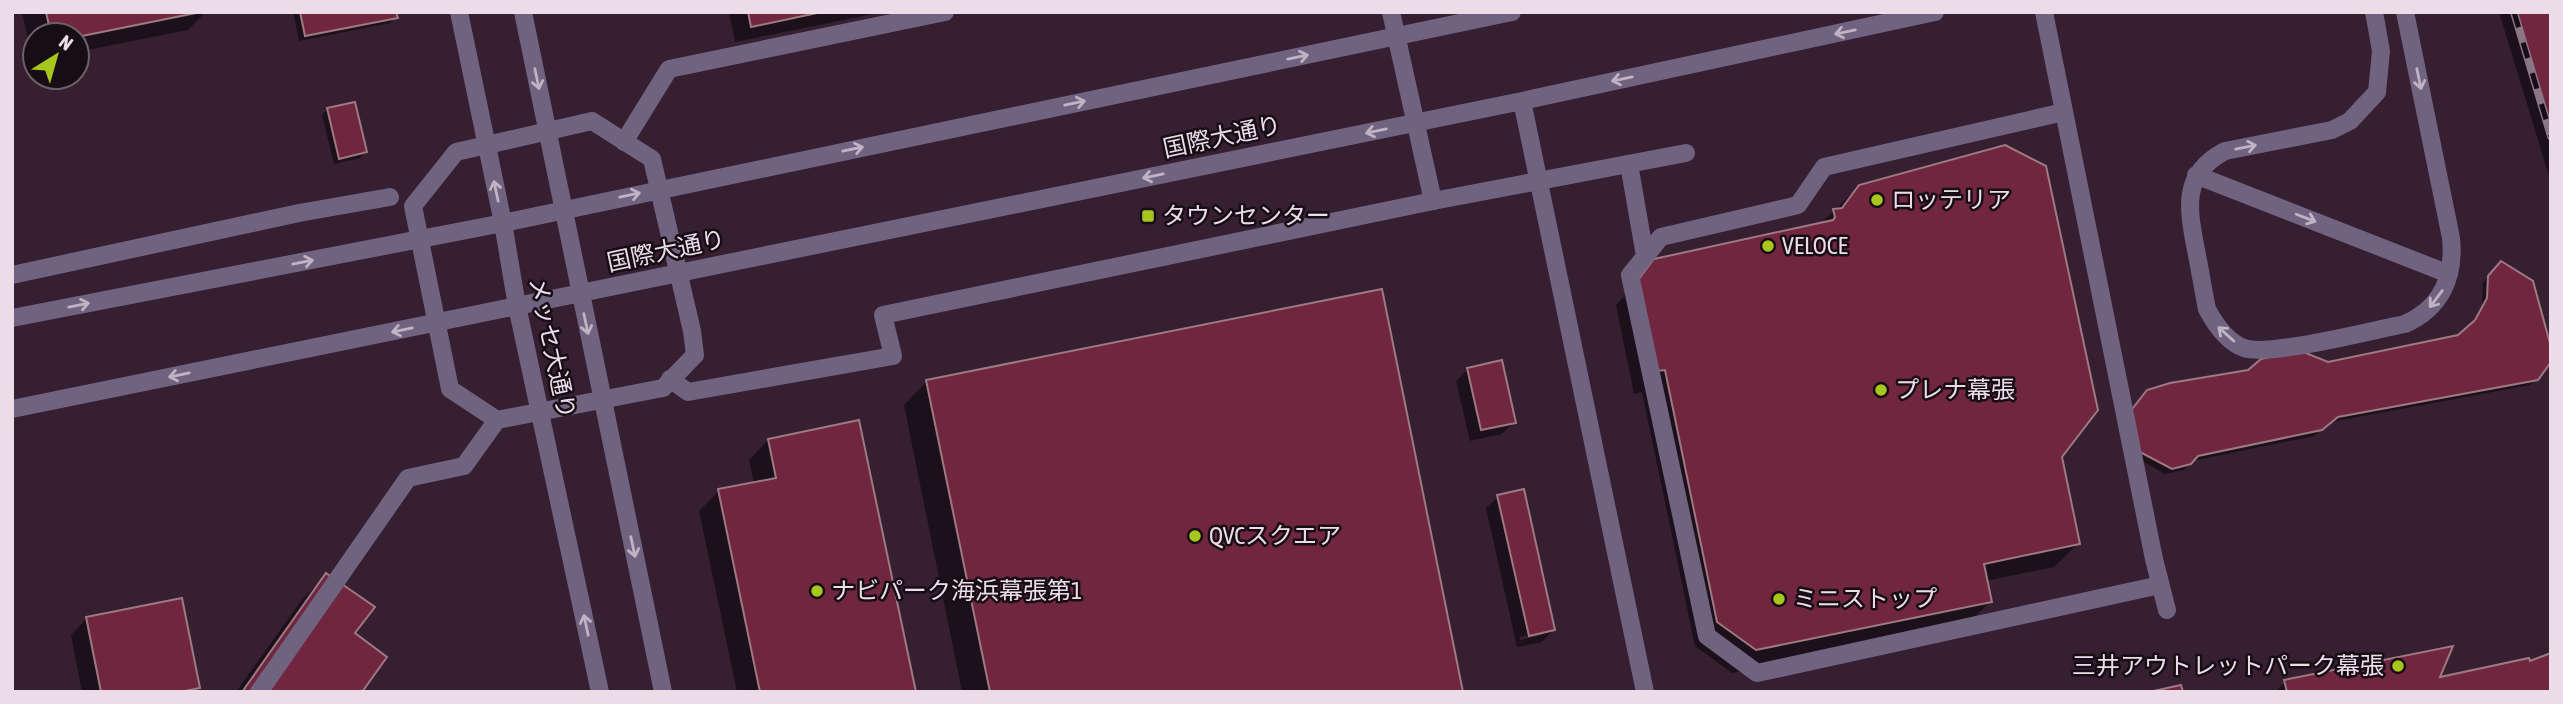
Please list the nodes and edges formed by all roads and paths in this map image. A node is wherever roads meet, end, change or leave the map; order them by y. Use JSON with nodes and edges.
{"nodes":[{"id":1,"x":459,"y":12,"type":"edge"},
{"id":2,"x":523,"y":12,"type":"edge"},
{"id":3,"x":944,"y":12,"type":"edge"},
{"id":4,"x":1391,"y":12,"type":"edge"},
{"id":5,"x":1512,"y":12,"type":"edge"},
{"id":6,"x":1936,"y":12,"type":"edge"},
{"id":7,"x":2044,"y":12,"type":"edge"},
{"id":8,"x":2374,"y":12,"type":"edge"},
{"id":9,"x":2405,"y":12,"type":"edge"},
{"id":10,"x":1522,"y":101,"type":"junction"},
{"id":11,"x":2064,"y":112,"type":"junction"},
{"id":12,"x":624,"y":142,"type":"junction"},
{"id":13,"x":1686,"y":153,"type":"dead end"},
{"id":14,"x":1629,"y":164,"type":"junction"},
{"id":15,"x":2196,"y":175,"type":"junction"},
{"id":16,"x":390,"y":197,"type":"dead end"},
{"id":17,"x":1433,"y":201,"type":"junction"},
{"id":18,"x":563,"y":209,"type":"junction"},
{"id":19,"x":503,"y":223,"type":"junction"},
{"id":20,"x":1646,"y":256,"type":"junction"},
{"id":21,"x":2449,"y":274,"type":"junction"},
{"id":22,"x":12,"y":275,"type":"edge"},
{"id":23,"x":580,"y":294,"type":"junction"},
{"id":24,"x":517,"y":306,"type":"junction"},
{"id":25,"x":12,"y":318,"type":"edge"},
{"id":26,"x":670,"y":379,"type":"junction"},
{"id":27,"x":12,"y":409,"type":"edge"},
{"id":28,"x":497,"y":420,"type":"junction"},
{"id":29,"x":2160,"y":585,"type":"junction"},
{"id":30,"x":2167,"y":610,"type":"dead end"},
{"id":31,"x":258,"y":692,"type":"edge"},
{"id":32,"x":600,"y":692,"type":"edge"},
{"id":33,"x":663,"y":692,"type":"edge"},
{"id":34,"x":1645,"y":692,"type":"edge"}],
"edges":[{"from":19,"to":1,"type":"street","name":"メッセ大通り","one_way":true},
{"from":2,"to":18,"type":"street","name":"メッセ大通り","one_way":true},
{"from":3,"to":12,"type":"street"},
{"from":4,"to":17,"type":"street","bridge":true},
{"from":18,"to":5,"type":"street","one_way":true},
{"from":6,"to":10,"type":"street","name":"国際大通り","one_way":true},
{"from":7,"to":11,"type":"street"},
{"from":15,"to":8,"type":"street","one_way":true},
{"from":9,"to":21,"type":"street","one_way":true},
{"from":10,"to":23,"type":"street","name":"国際大通り","one_way":true},
{"from":10,"to":34,"type":"street"},
{"from":11,"to":20,"type":"street"},
{"from":11,"to":29,"type":"street"},
{"from":12,"to":26,"type":"street","bridge":true},
{"from":12,"to":28,"type":"street","bridge":true},
{"from":13,"to":14,"type":"street","bridge":true},
{"from":14,"to":17,"type":"street","bridge":true},
{"from":14,"to":20,"type":"street"},
{"from":15,"to":21,"type":"street","one_way":true},
{"from":21,"to":15,"type":"street","one_way":true},
{"from":16,"to":22,"type":"street"},
{"from":17,"to":26,"type":"street"},
{"from":18,"to":19,"type":"street"},
{"from":18,"to":23,"type":"street","name":"メッセ大通り"},
{"from":19,"to":24,"type":"street","name":"メッセ大通り"},
{"from":25,"to":19,"type":"street","one_way":true},
{"from":20,"to":29,"type":"street"},
{"from":23,"to":24,"type":"street","name":"国際大通り"},
{"from":23,"to":33,"type":"street","name":"メッセ大通り","one_way":true},
{"from":24,"to":27,"type":"street","name":"国際大通り","one_way":true},
{"from":32,"to":24,"type":"street","name":"メッセ大通り","one_way":true},
{"from":26,"to":28,"type":"street","bridge":true},
{"from":28,"to":31,"type":"street"},
{"from":29,"to":30,"type":"street"}]}
